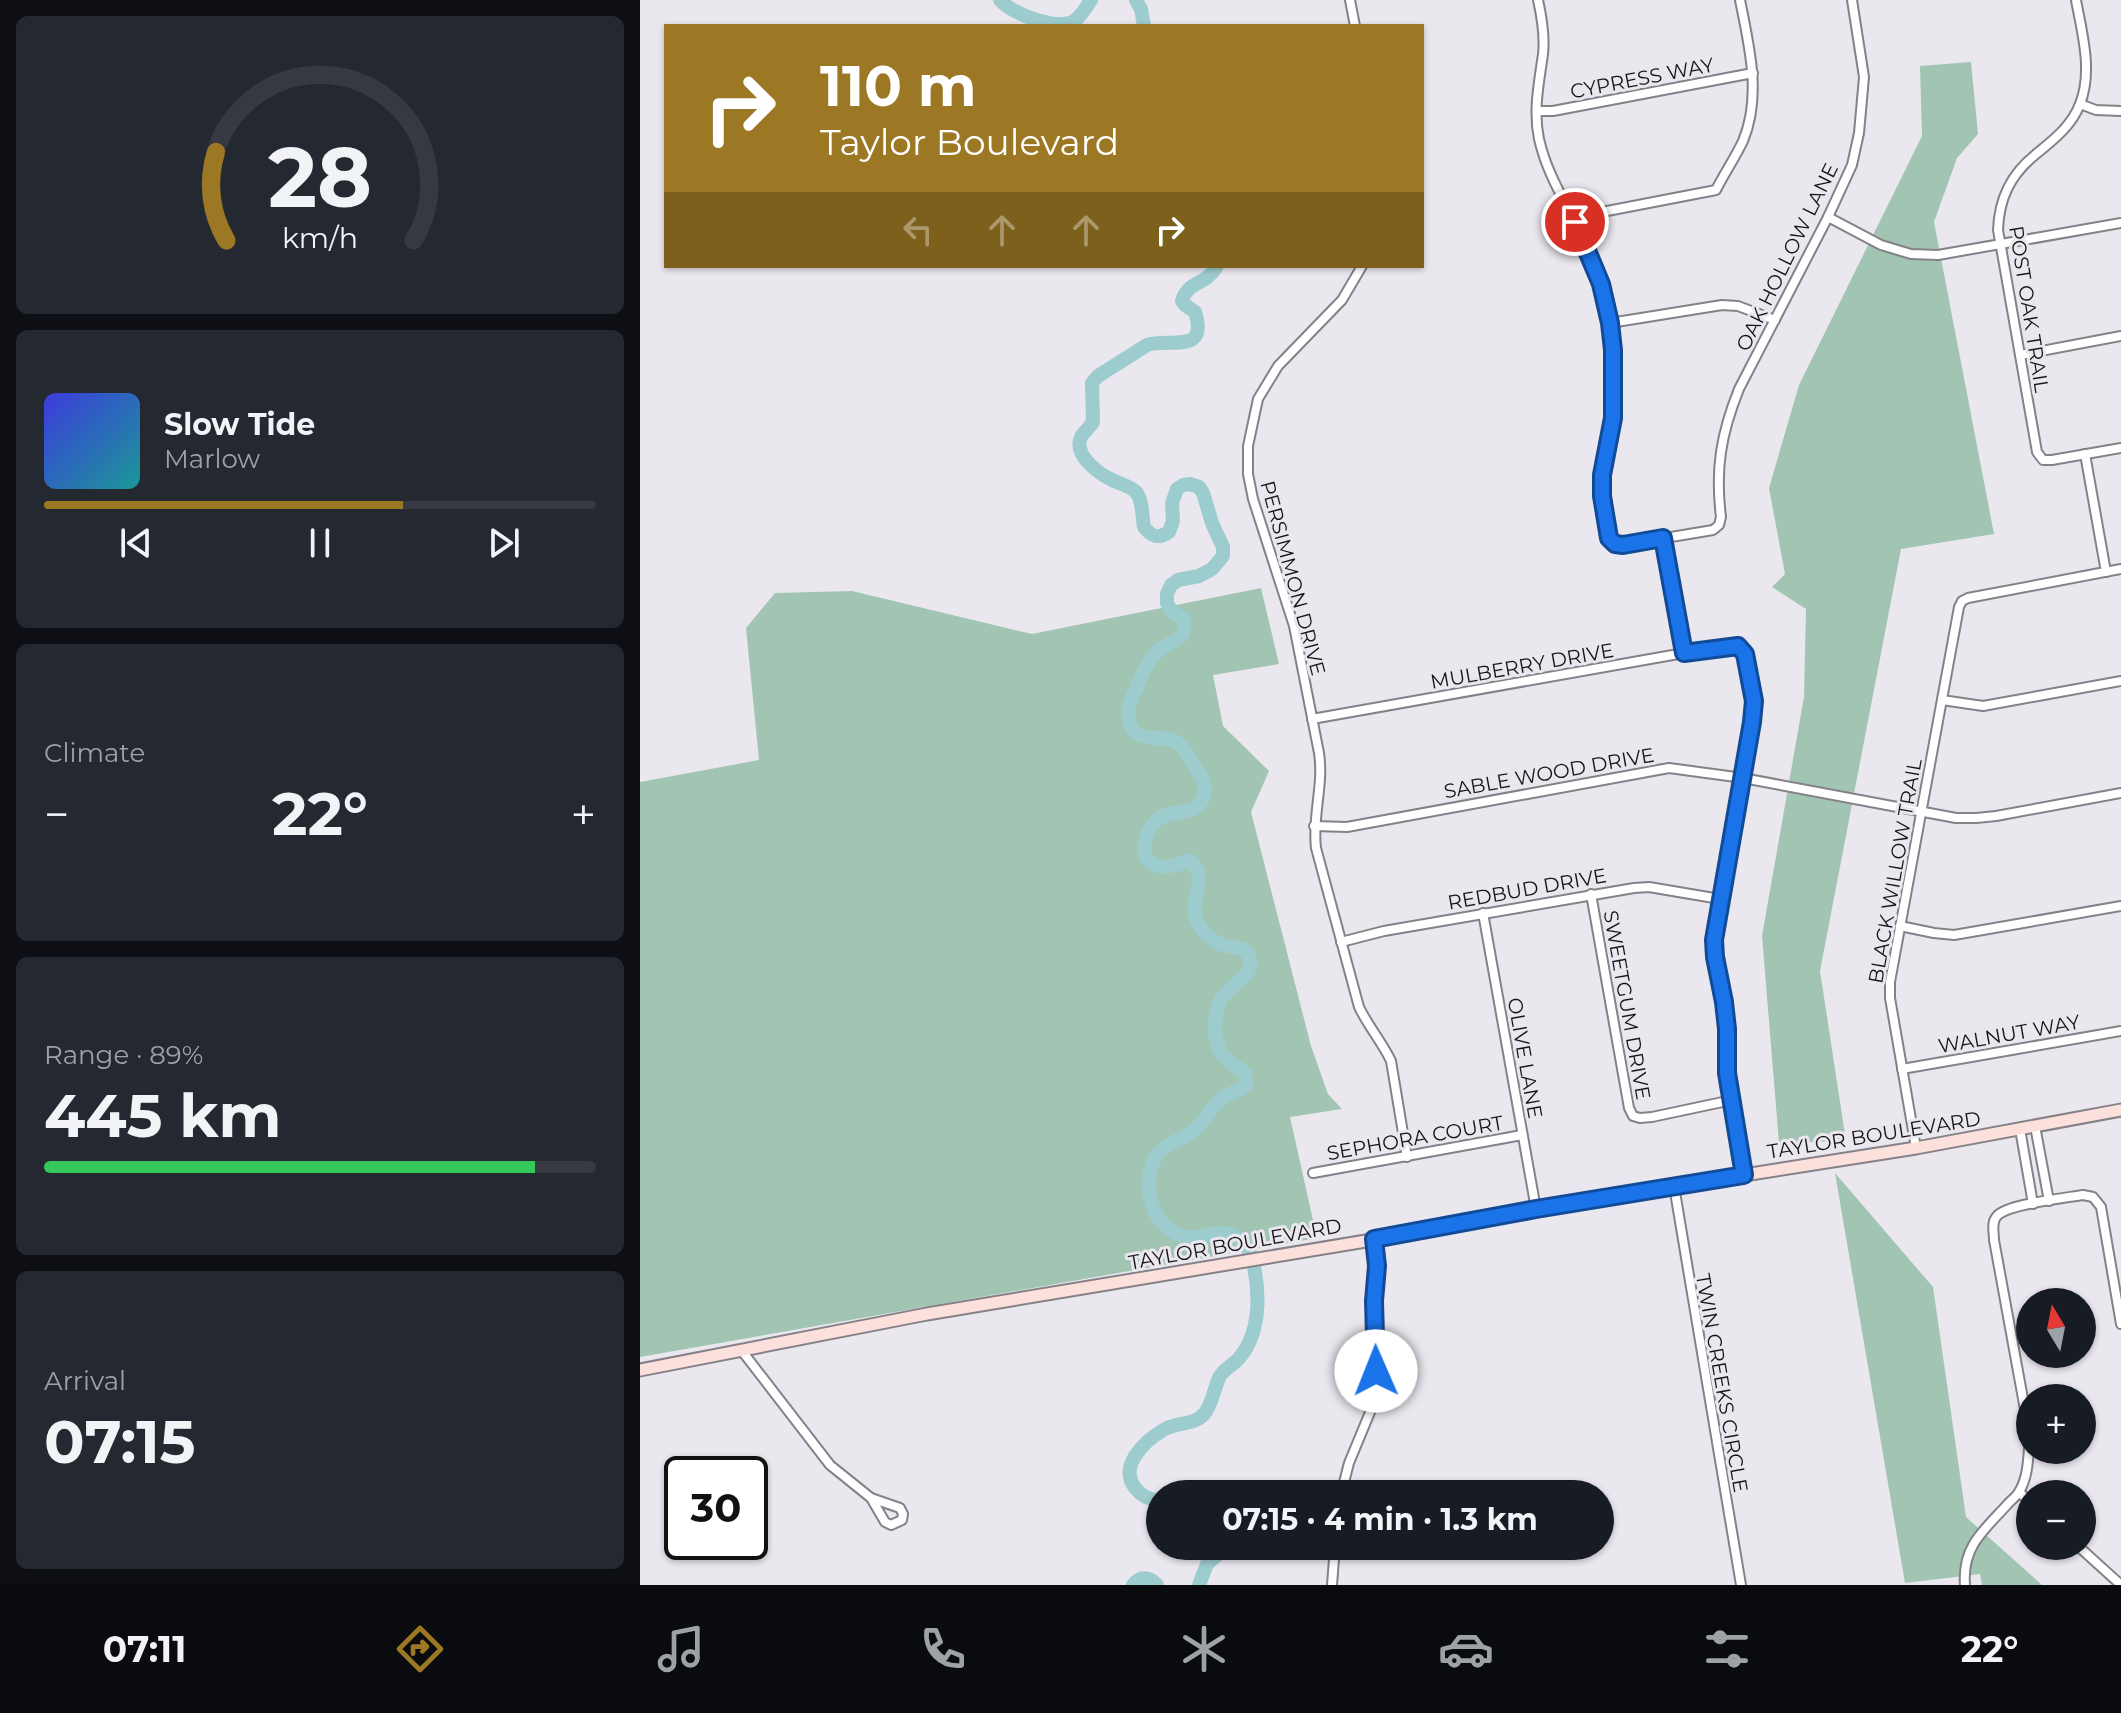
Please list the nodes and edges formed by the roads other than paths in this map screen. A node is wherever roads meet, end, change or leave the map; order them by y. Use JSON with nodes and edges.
{"nodes":[{"id":1,"x":1350,"y":0,"type":"edge"},
{"id":2,"x":1538,"y":0,"type":"edge"},
{"id":3,"x":1740,"y":0,"type":"edge"},
{"id":4,"x":1852,"y":0,"type":"edge"},
{"id":5,"x":2076,"y":0,"type":"edge"},
{"id":6,"x":1355,"y":24,"type":"edge"},
{"id":7,"x":1753,"y":73,"type":"junction"},
{"id":8,"x":2080,"y":104,"type":"junction"},
{"id":9,"x":1537,"y":111,"type":"junction"},
{"id":10,"x":2121,"y":111,"type":"edge"},
{"id":11,"x":1828,"y":217,"type":"junction"},
{"id":12,"x":1575,"y":222,"type":"junction"},
{"id":13,"x":2121,"y":223,"type":"edge"},
{"id":14,"x":2000,"y":245,"type":"junction"},
{"id":15,"x":1361,"y":268,"type":"edge"},
{"id":16,"x":1775,"y":320,"type":"junction"},
{"id":17,"x":1610,"y":323,"type":"junction"},
{"id":18,"x":2121,"y":336,"type":"edge"},
{"id":19,"x":2020,"y":355,"type":"junction"},
{"id":20,"x":2121,"y":448,"type":"edge"},
{"id":21,"x":2085,"y":454,"type":"junction"},
{"id":22,"x":1663,"y":538,"type":"junction"},
{"id":23,"x":2121,"y":569,"type":"edge"},
{"id":24,"x":2106,"y":572,"type":"junction"},
{"id":25,"x":1684,"y":653,"type":"junction"},
{"id":26,"x":2121,"y":681,"type":"edge"},
{"id":27,"x":1942,"y":700,"type":"junction"},
{"id":28,"x":1312,"y":719,"type":"junction"},
{"id":29,"x":1743,"y":778,"type":"junction"},
{"id":30,"x":2121,"y":793,"type":"edge"},
{"id":31,"x":1921,"y":811,"type":"junction"},
{"id":32,"x":1314,"y":826,"type":"junction"},
{"id":33,"x":1591,"y":894,"type":"junction"},
{"id":34,"x":1720,"y":899,"type":"junction"},
{"id":35,"x":2121,"y":906,"type":"edge"},
{"id":36,"x":1483,"y":913,"type":"junction"},
{"id":37,"x":1900,"y":926,"type":"junction"},
{"id":38,"x":1341,"y":942,"type":"junction"},
{"id":39,"x":2121,"y":1031,"type":"edge"},
{"id":40,"x":1902,"y":1069,"type":"junction"},
{"id":41,"x":1732,"y":1100,"type":"junction"},
{"id":42,"x":2121,"y":1110,"type":"edge"},
{"id":43,"x":2035,"y":1126,"type":"junction"},
{"id":44,"x":2020,"y":1129,"type":"junction"},
{"id":45,"x":1522,"y":1135,"type":"junction"},
{"id":46,"x":1916,"y":1148,"type":"junction"},
{"id":47,"x":1407,"y":1157,"type":"junction"},
{"id":48,"x":1313,"y":1173,"type":"dead end"},
{"id":49,"x":1744,"y":1175,"type":"junction"},
{"id":50,"x":1674,"y":1186,"type":"junction"},
{"id":51,"x":2049,"y":1201,"type":"junction"},
{"id":52,"x":2033,"y":1204,"type":"junction"},
{"id":53,"x":1536,"y":1209,"type":"junction"},
{"id":54,"x":1374,"y":1239,"type":"junction"},
{"id":55,"x":2121,"y":1324,"type":"edge"},
{"id":56,"x":742,"y":1351,"type":"junction"},
{"id":57,"x":640,"y":1370,"type":"edge"},
{"id":58,"x":1345,"y":1480,"type":"edge"},
{"id":59,"x":2024,"y":1480,"type":"edge"},
{"id":60,"x":2016,"y":1495,"type":"edge"},
{"id":61,"x":871,"y":1498,"type":"dead end"},
{"id":62,"x":1334,"y":1560,"type":"edge"},
{"id":63,"x":2093,"y":1560,"type":"edge"},
{"id":64,"x":1332,"y":1585,"type":"edge"},
{"id":65,"x":1741,"y":1585,"type":"edge"},
{"id":66,"x":1965,"y":1585,"type":"edge"},
{"id":67,"x":2121,"y":1585,"type":"edge"}],
"edges":[{"from":1,"to":6,"type":"street"},
{"from":2,"to":9,"type":"street"},
{"from":3,"to":7,"type":"street"},
{"from":4,"to":11,"type":"street","name":"OAK HOLLOW LANE"},
{"from":5,"to":8,"type":"street","name":"POST OAK TRAIL"},
{"from":7,"to":9,"type":"street","name":"CYPRESS WAY"},
{"from":7,"to":12,"type":"street"},
{"from":8,"to":10,"type":"street"},
{"from":8,"to":14,"type":"street","name":"POST OAK TRAIL"},
{"from":9,"to":12,"type":"street"},
{"from":11,"to":14,"type":"street"},
{"from":11,"to":16,"type":"street","name":"OAK HOLLOW LANE"},
{"from":12,"to":17,"type":"street"},
{"from":13,"to":14,"type":"street"},
{"from":14,"to":19,"type":"street","name":"POST OAK TRAIL"},
{"from":15,"to":28,"type":"street","name":"PERSIMMON DRIVE"},
{"from":16,"to":17,"type":"street"},
{"from":16,"to":22,"type":"street","name":"OAK HOLLOW LANE"},
{"from":17,"to":22,"type":"street"},
{"from":18,"to":19,"type":"street"},
{"from":19,"to":21,"type":"street","name":"POST OAK TRAIL"},
{"from":20,"to":21,"type":"street"},
{"from":21,"to":24,"type":"street"},
{"from":22,"to":25,"type":"street"},
{"from":23,"to":24,"type":"street"},
{"from":24,"to":27,"type":"street","name":"BLACK WILLOW TRAIL"},
{"from":25,"to":28,"type":"street","name":"MULBERRY DRIVE"},
{"from":25,"to":29,"type":"street","name":"MULBERRY DRIVE"},
{"from":26,"to":27,"type":"street"},
{"from":27,"to":31,"type":"street","name":"BLACK WILLOW TRAIL"},
{"from":28,"to":32,"type":"street","name":"PERSIMMON DRIVE"},
{"from":29,"to":31,"type":"street","name":"SABLE WOOD DRIVE"},
{"from":29,"to":32,"type":"street","name":"SABLE WOOD DRIVE"},
{"from":29,"to":34,"type":"street"},
{"from":30,"to":31,"type":"street","name":"SABLE WOOD DRIVE"},
{"from":31,"to":37,"type":"street","name":"BLACK WILLOW TRAIL"},
{"from":32,"to":38,"type":"street","name":"PERSIMMON DRIVE"},
{"from":33,"to":34,"type":"street","name":"REDBUD DRIVE"},
{"from":33,"to":36,"type":"street","name":"REDBUD DRIVE"},
{"from":33,"to":41,"type":"street","name":"SWEETGUM DRIVE"},
{"from":34,"to":41,"type":"street"},
{"from":35,"to":37,"type":"street"},
{"from":36,"to":38,"type":"street","name":"REDBUD DRIVE"},
{"from":36,"to":45,"type":"street","name":"OLIVE LANE"},
{"from":37,"to":40,"type":"street","name":"BLACK WILLOW TRAIL"},
{"from":38,"to":47,"type":"street","name":"PERSIMMON DRIVE"},
{"from":39,"to":40,"type":"street","name":"WALNUT WAY"},
{"from":40,"to":46,"type":"street","name":"BLACK WILLOW TRAIL"},
{"from":41,"to":49,"type":"street"},
{"from":42,"to":43,"type":"street","name":"TAYLOR BOULEVARD"},
{"from":43,"to":44,"type":"street","name":"TAYLOR BOULEVARD"},
{"from":43,"to":51,"type":"street"},
{"from":44,"to":46,"type":"street","name":"TAYLOR BOULEVARD"},
{"from":44,"to":52,"type":"street"},
{"from":45,"to":47,"type":"street","name":"SEPHORA COURT"},
{"from":45,"to":53,"type":"street","name":"OLIVE LANE"},
{"from":46,"to":49,"type":"street","name":"TAYLOR BOULEVARD"},
{"from":47,"to":48,"type":"street","name":"SEPHORA COURT"},
{"from":49,"to":50,"type":"street","name":"TAYLOR BOULEVARD"},
{"from":50,"to":53,"type":"street","name":"TAYLOR BOULEVARD"},
{"from":50,"to":65,"type":"street","name":"TWIN CREEKS CIRCLE"},
{"from":51,"to":52,"type":"street"},
{"from":51,"to":55,"type":"street"},
{"from":52,"to":59,"type":"street"},
{"from":53,"to":54,"type":"street","name":"TAYLOR BOULEVARD"},
{"from":54,"to":56,"type":"street","name":"TAYLOR BOULEVARD"},
{"from":54,"to":58,"type":"street"},
{"from":56,"to":57,"type":"street","name":"TAYLOR BOULEVARD"},
{"from":56,"to":61,"type":"street"},
{"from":60,"to":66,"type":"street"},
{"from":62,"to":64,"type":"street"},
{"from":63,"to":67,"type":"street"}]}
